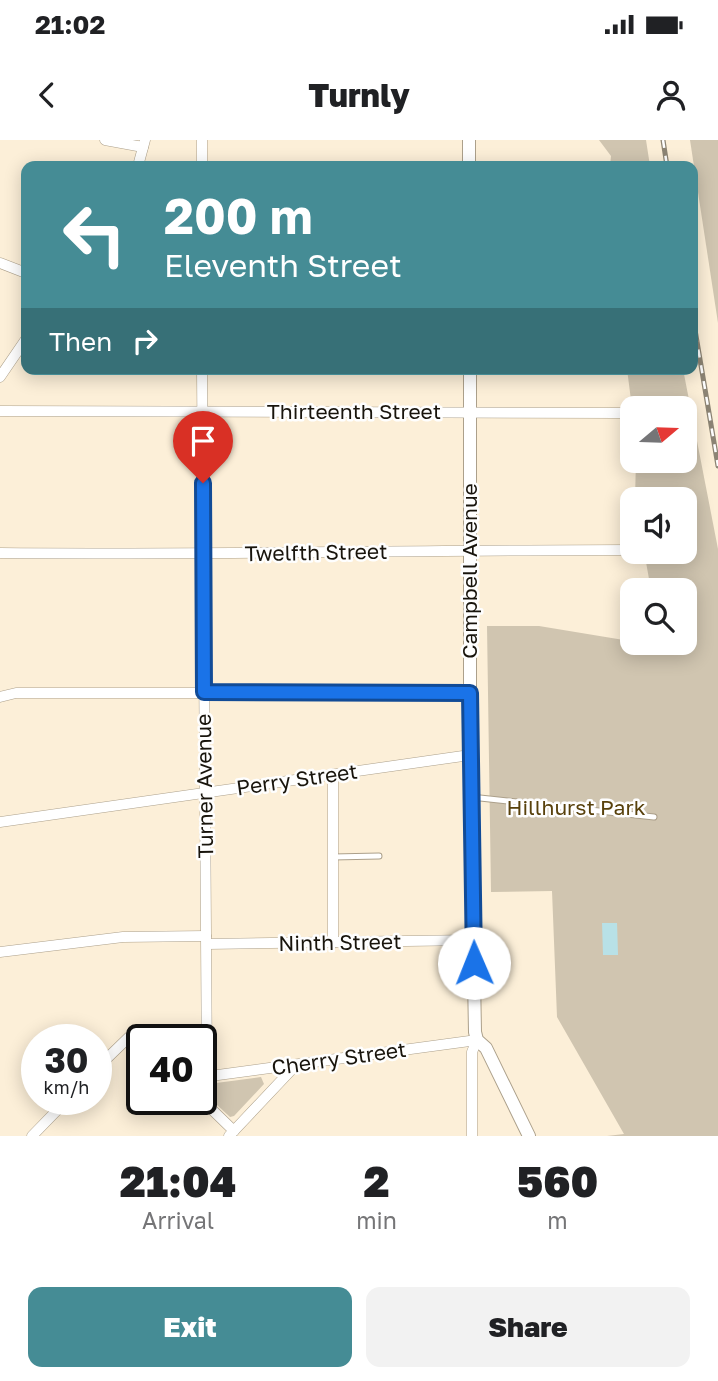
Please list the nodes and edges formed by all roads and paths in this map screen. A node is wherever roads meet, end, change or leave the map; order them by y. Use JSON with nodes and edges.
{"nodes":[{"id":1,"x":105,"y":140,"type":"edge"},
{"id":2,"x":202,"y":140,"type":"edge"},
{"id":3,"x":469,"y":140,"type":"edge"},
{"id":4,"x":144,"y":143,"type":"edge"},
{"id":5,"x":139,"y":161,"type":"edge"},
{"id":6,"x":202,"y":161,"type":"edge"},
{"id":7,"x":469,"y":161,"type":"edge"},
{"id":8,"x":0,"y":263,"type":"edge"},
{"id":9,"x":21,"y":271,"type":"edge"},
{"id":10,"x":21,"y":346,"type":"edge"},
{"id":11,"x":202,"y":375,"type":"edge"},
{"id":12,"x":470,"y":375,"type":"edge"},
{"id":13,"x":0,"y":377,"type":"edge"},
{"id":14,"x":0,"y":411,"type":"edge"},
{"id":15,"x":202,"y":412,"type":"junction"},
{"id":16,"x":469,"y":412,"type":"junction"},
{"id":17,"x":620,"y":413,"type":"edge"},
{"id":18,"x":469,"y":550,"type":"junction"},
{"id":19,"x":620,"y":550,"type":"edge"},
{"id":20,"x":0,"y":553,"type":"edge"},
{"id":21,"x":204,"y":555,"type":"junction"},
{"id":22,"x":204,"y":692,"type":"junction"},
{"id":23,"x":470,"y":693,"type":"junction"},
{"id":24,"x":0,"y":697,"type":"edge"},
{"id":25,"x":470,"y":755,"type":"junction"},
{"id":26,"x":333,"y":774,"type":"junction"},
{"id":27,"x":205,"y":794,"type":"junction"},
{"id":28,"x":471,"y":797,"type":"junction"},
{"id":29,"x":654,"y":817,"type":"dead end"},
{"id":30,"x":0,"y":822,"type":"edge"},
{"id":31,"x":379,"y":856,"type":"dead end"},
{"id":32,"x":333,"y":857,"type":"junction"},
{"id":33,"x":207,"y":940,"type":"junction"},
{"id":34,"x":474,"y":940,"type":"junction"},
{"id":35,"x":333,"y":943,"type":"junction"},
{"id":36,"x":0,"y":951,"type":"edge"},
{"id":37,"x":205,"y":1024,"type":"edge"},
{"id":38,"x":126,"y":1040,"type":"edge"},
{"id":39,"x":477,"y":1040,"type":"junction"},
{"id":40,"x":112,"y":1053,"type":"edge"},
{"id":41,"x":295,"y":1066,"type":"junction"},
{"id":42,"x":217,"y":1075,"type":"edge"},
{"id":43,"x":52,"y":1115,"type":"edge"},
{"id":44,"x":215,"y":1115,"type":"edge"},
{"id":45,"x":231,"y":1133,"type":"edge"},
{"id":46,"x":32,"y":1136,"type":"edge"},
{"id":47,"x":472,"y":1136,"type":"edge"},
{"id":48,"x":529,"y":1136,"type":"edge"}],
"edges":[{"from":1,"to":4,"type":"street"},
{"from":2,"to":6,"type":"street"},
{"from":3,"to":7,"type":"street"},
{"from":4,"to":5,"type":"street"},
{"from":8,"to":9,"type":"street"},
{"from":10,"to":13,"type":"street"},
{"from":11,"to":15,"type":"street","name":"Turner Avenue"},
{"from":12,"to":16,"type":"street","name":"Campbell Avenue"},
{"from":14,"to":15,"type":"street","name":"Thirteenth Street"},
{"from":15,"to":16,"type":"street","name":"Thirteenth Street"},
{"from":15,"to":21,"type":"street","name":"Turner Avenue"},
{"from":16,"to":17,"type":"street","name":"Thirteenth Street"},
{"from":16,"to":18,"type":"street","name":"Campbell Avenue"},
{"from":18,"to":19,"type":"street","name":"Twelfth Street"},
{"from":18,"to":21,"type":"street","name":"Twelfth Street"},
{"from":18,"to":23,"type":"street","name":"Campbell Avenue"},
{"from":20,"to":21,"type":"street","name":"Twelfth Street"},
{"from":21,"to":22,"type":"street","name":"Turner Avenue"},
{"from":22,"to":23,"type":"street"},
{"from":22,"to":24,"type":"street"},
{"from":22,"to":27,"type":"street","name":"Turner Avenue"},
{"from":23,"to":25,"type":"street","name":"Campbell Avenue"},
{"from":25,"to":26,"type":"street","name":"Perry Street"},
{"from":25,"to":28,"type":"street","name":"Campbell Avenue"},
{"from":26,"to":27,"type":"street","name":"Perry Street"},
{"from":26,"to":32,"type":"street"},
{"from":27,"to":30,"type":"street","name":"Perry Street"},
{"from":27,"to":33,"type":"street","name":"Turner Avenue"},
{"from":28,"to":29,"type":"lane"},
{"from":28,"to":34,"type":"street","name":"Campbell Avenue"},
{"from":31,"to":32,"type":"lane"},
{"from":32,"to":35,"type":"street"},
{"from":33,"to":35,"type":"street","name":"Ninth Street"},
{"from":33,"to":36,"type":"street","name":"Ninth Street"},
{"from":33,"to":37,"type":"street","name":"Turner Avenue"},
{"from":34,"to":35,"type":"street","name":"Ninth Street"},
{"from":34,"to":39,"type":"street","name":"Campbell Avenue"},
{"from":38,"to":40,"type":"street"},
{"from":39,"to":41,"type":"street","name":"Cherry Street"},
{"from":39,"to":47,"type":"street"},
{"from":39,"to":48,"type":"street"},
{"from":41,"to":42,"type":"street","name":"Cherry Street"},
{"from":41,"to":45,"type":"street"},
{"from":43,"to":46,"type":"street"},
{"from":44,"to":45,"type":"street"}]}
